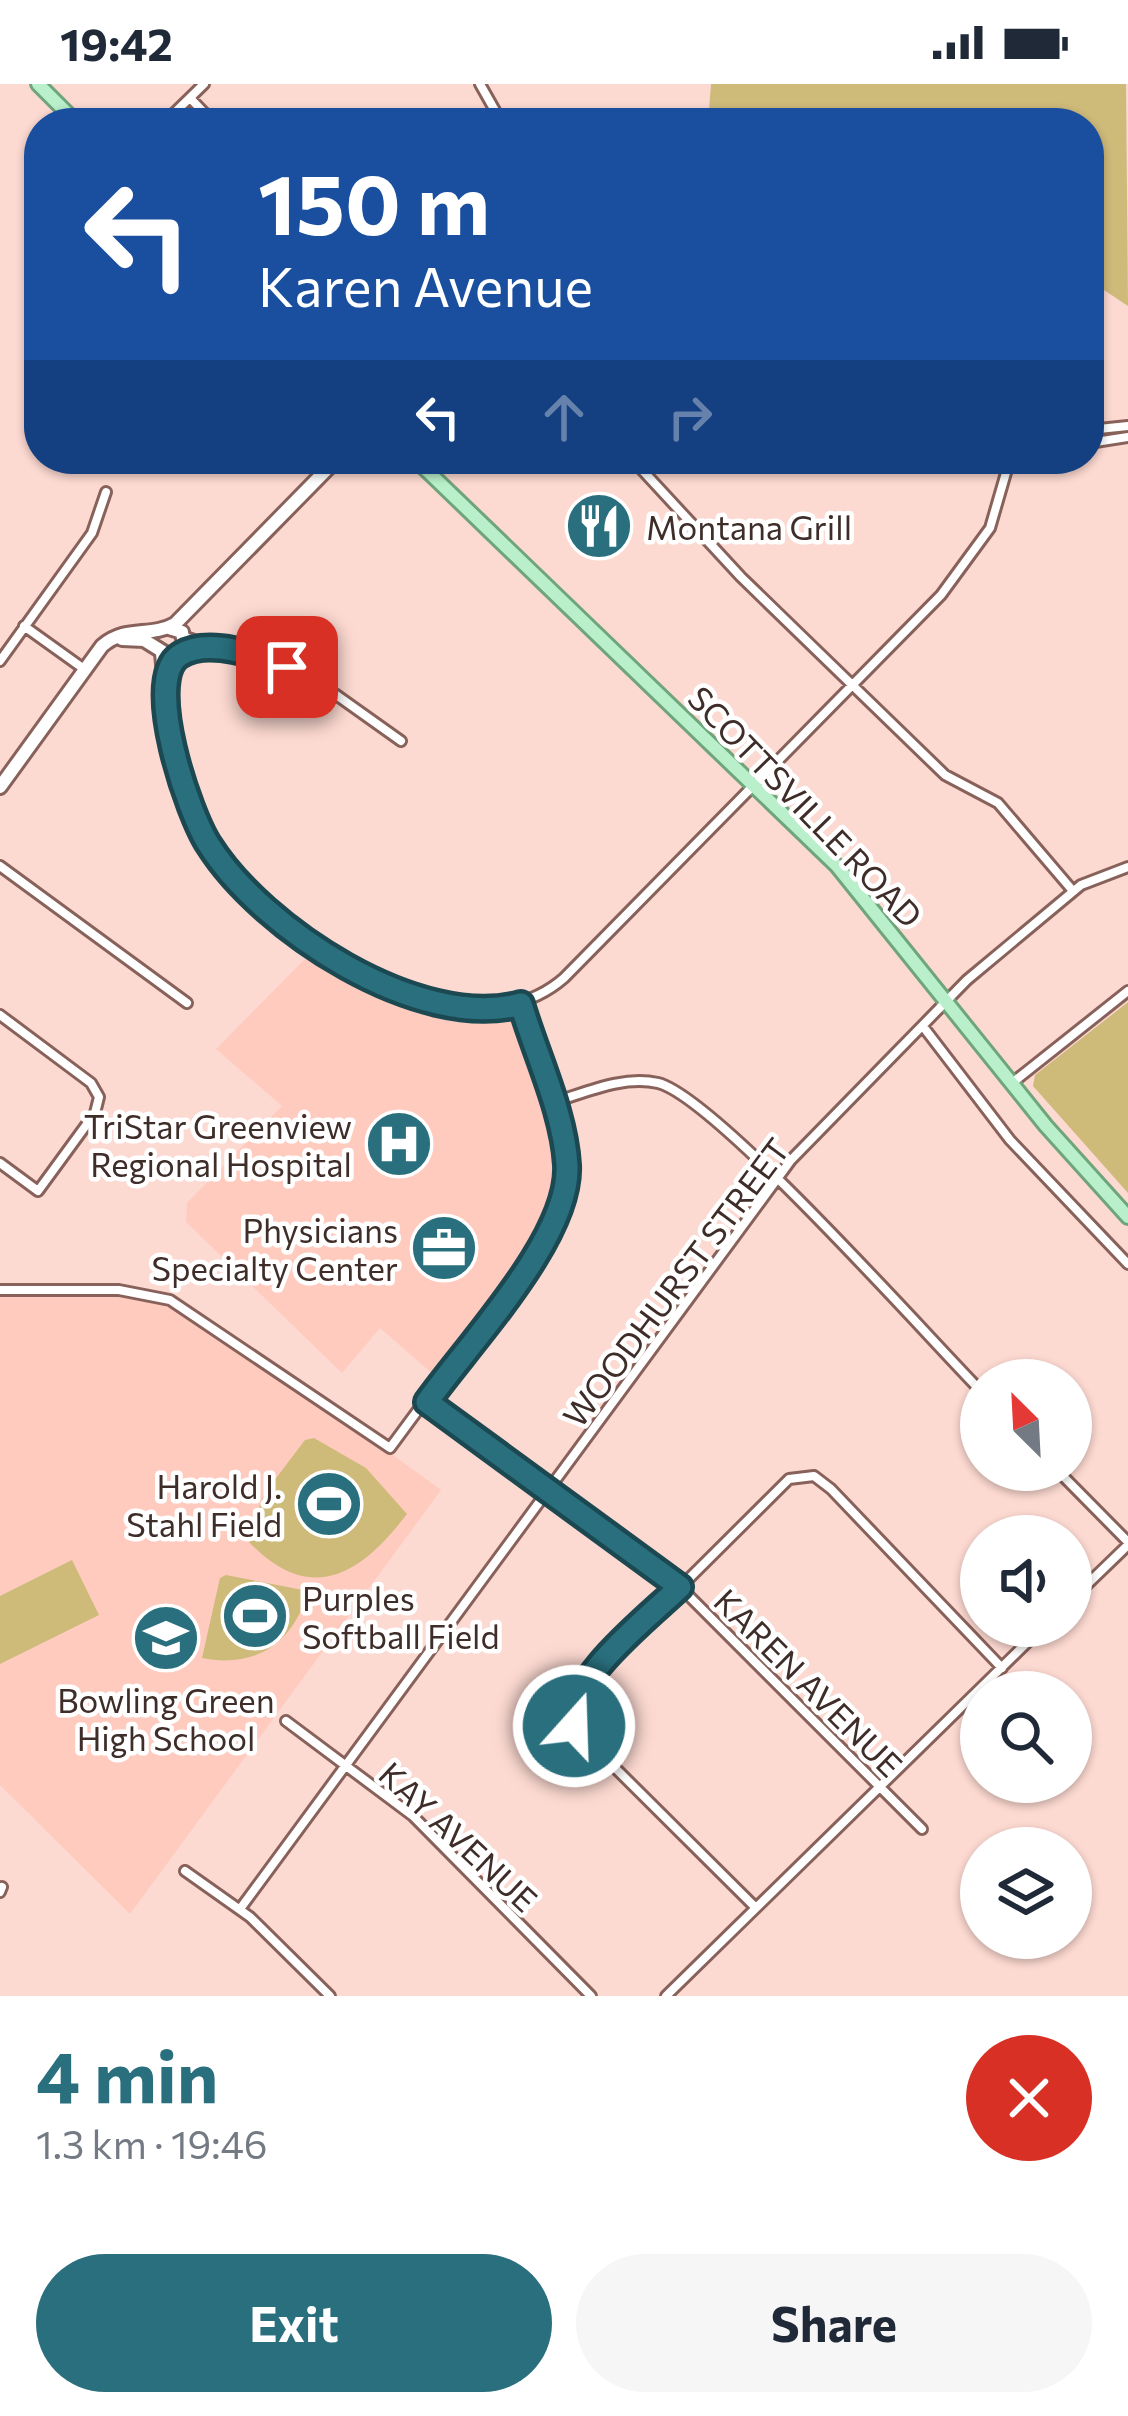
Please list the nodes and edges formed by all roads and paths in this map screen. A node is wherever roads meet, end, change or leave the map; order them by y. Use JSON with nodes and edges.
{"nodes":[{"id":1,"x":38,"y":84,"type":"edge"},
{"id":2,"x":204,"y":84,"type":"edge"},
{"id":3,"x":190,"y":98,"type":"junction"},
{"id":4,"x":61,"y":108,"type":"edge"},
{"id":5,"x":180,"y":108,"type":"edge"},
{"id":6,"x":200,"y":108,"type":"edge"},
{"id":7,"x":322,"y":474,"type":"edge"},
{"id":8,"x":431,"y":474,"type":"edge"},
{"id":9,"x":646,"y":474,"type":"edge"},
{"id":10,"x":1006,"y":474,"type":"edge"},
{"id":11,"x":106,"y":492,"type":"dead end"},
{"id":12,"x":196,"y":600,"type":"junction"},
{"id":13,"x":24,"y":626,"type":"junction"},
{"id":14,"x":165,"y":630,"type":"junction"},
{"id":15,"x":185,"y":636,"type":"junction"},
{"id":16,"x":109,"y":640,"type":"junction"},
{"id":17,"x":219,"y":649,"type":"junction"},
{"id":18,"x":159,"y":651,"type":"junction"},
{"id":19,"x":179,"y":656,"type":"junction"},
{"id":20,"x":0,"y":662,"type":"edge"},
{"id":21,"x":84,"y":670,"type":"junction"},
{"id":22,"x":164,"y":686,"type":"junction"},
{"id":23,"x":855,"y":686,"type":"junction"},
{"id":24,"x":401,"y":741,"type":"dead end"},
{"id":25,"x":755,"y":786,"type":"junction"},
{"id":26,"x":0,"y":788,"type":"edge"},
{"id":27,"x":0,"y":866,"type":"edge"},
{"id":28,"x":1128,"y":867,"type":"edge"},
{"id":29,"x":1073,"y":891,"type":"junction"},
{"id":30,"x":1128,"y":991,"type":"edge"},
{"id":31,"x":948,"y":1000,"type":"junction"},
{"id":32,"x":187,"y":1003,"type":"dead end"},
{"id":33,"x":521,"y":1004,"type":"junction"},
{"id":34,"x":0,"y":1016,"type":"edge"},
{"id":35,"x":925,"y":1029,"type":"junction"},
{"id":36,"x":1012,"y":1083,"type":"junction"},
{"id":37,"x":551,"y":1103,"type":"junction"},
{"id":38,"x":0,"y":1163,"type":"edge"},
{"id":39,"x":775,"y":1179,"type":"junction"},
{"id":40,"x":1128,"y":1217,"type":"edge"},
{"id":41,"x":1128,"y":1264,"type":"edge"},
{"id":42,"x":0,"y":1290,"type":"edge"},
{"id":43,"x":960,"y":1369,"type":"edge"},
{"id":44,"x":427,"y":1402,"type":"junction"},
{"id":45,"x":549,"y":1490,"type":"junction"},
{"id":46,"x":1077,"y":1491,"type":"edge"},
{"id":47,"x":1128,"y":1543,"type":"edge"},
{"id":48,"x":1092,"y":1579,"type":"edge"},
{"id":49,"x":680,"y":1587,"type":"junction"},
{"id":50,"x":1023,"y":1647,"type":"edge"},
{"id":51,"x":1002,"y":1668,"type":"junction"},
{"id":52,"x":286,"y":1721,"type":"dead end"},
{"id":53,"x":347,"y":1766,"type":"junction"},
{"id":54,"x":880,"y":1788,"type":"junction"},
{"id":55,"x":922,"y":1829,"type":"dead end"},
{"id":56,"x":185,"y":1871,"type":"dead end"},
{"id":57,"x":756,"y":1908,"type":"junction"},
{"id":58,"x":240,"y":1909,"type":"junction"},
{"id":59,"x":331,"y":1996,"type":"edge"},
{"id":60,"x":591,"y":1996,"type":"edge"},
{"id":61,"x":666,"y":1996,"type":"edge"}],
"edges":[{"from":1,"to":4,"type":"main road"},
{"from":2,"to":3,"type":"street"},
{"from":3,"to":5,"type":"street"},
{"from":3,"to":6,"type":"street"},
{"from":7,"to":12,"type":"street"},
{"from":8,"to":25,"type":"main road","name":"SCOTTSVILLE ROAD"},
{"from":9,"to":23,"type":"street"},
{"from":10,"to":23,"type":"street"},
{"from":11,"to":13,"type":"street"},
{"from":12,"to":14,"type":"street"},
{"from":12,"to":15,"type":"street"},
{"from":13,"to":20,"type":"street"},
{"from":13,"to":21,"type":"street"},
{"from":14,"to":15,"type":"street"},
{"from":14,"to":16,"type":"street"},
{"from":14,"to":18,"type":"street"},
{"from":15,"to":17,"type":"street"},
{"from":15,"to":19,"type":"street"},
{"from":16,"to":18,"type":"street"},
{"from":16,"to":21,"type":"street"},
{"from":17,"to":19,"type":"street"},
{"from":17,"to":24,"type":"street"},
{"from":18,"to":19,"type":"street"},
{"from":18,"to":22,"type":"street"},
{"from":19,"to":22,"type":"street"},
{"from":21,"to":26,"type":"street"},
{"from":22,"to":33,"type":"street"},
{"from":23,"to":25,"type":"street"},
{"from":23,"to":29,"type":"street"},
{"from":25,"to":31,"type":"main road","name":"SCOTTSVILLE ROAD"},
{"from":25,"to":33,"type":"street"},
{"from":27,"to":32,"type":"street"},
{"from":28,"to":29,"type":"street","name":"WOODHURST STREET"},
{"from":29,"to":31,"type":"street","name":"WOODHURST STREET"},
{"from":30,"to":36,"type":"street"},
{"from":31,"to":35,"type":"street","name":"WOODHURST STREET"},
{"from":31,"to":36,"type":"main road","name":"SCOTTSVILLE ROAD"},
{"from":33,"to":37,"type":"street"},
{"from":34,"to":38,"type":"street"},
{"from":35,"to":39,"type":"street","name":"WOODHURST STREET"},
{"from":35,"to":41,"type":"street"},
{"from":36,"to":40,"type":"main road","name":"SCOTTSVILLE ROAD"},
{"from":37,"to":39,"type":"street"},
{"from":37,"to":44,"type":"street"},
{"from":39,"to":43,"type":"street"},
{"from":39,"to":45,"type":"street","name":"WOODHURST STREET"},
{"from":42,"to":44,"type":"street"},
{"from":44,"to":45,"type":"street","name":"KAREN AVENUE"},
{"from":45,"to":49,"type":"street","name":"KAREN AVENUE"},
{"from":45,"to":53,"type":"street","name":"WOODHURST STREET"},
{"from":46,"to":47,"type":"street"},
{"from":47,"to":48,"type":"street"},
{"from":49,"to":51,"type":"street"},
{"from":49,"to":54,"type":"street","name":"KAREN AVENUE"},
{"from":49,"to":57,"type":"street"},
{"from":50,"to":51,"type":"street"},
{"from":51,"to":54,"type":"street"},
{"from":52,"to":53,"type":"street","name":"KAY AVENUE"},
{"from":53,"to":58,"type":"street","name":"WOODHURST STREET"},
{"from":53,"to":60,"type":"street","name":"KAY AVENUE"},
{"from":54,"to":55,"type":"street","name":"KAREN AVENUE"},
{"from":54,"to":57,"type":"street"},
{"from":56,"to":58,"type":"street"},
{"from":57,"to":61,"type":"street"},
{"from":58,"to":59,"type":"street"}]}
